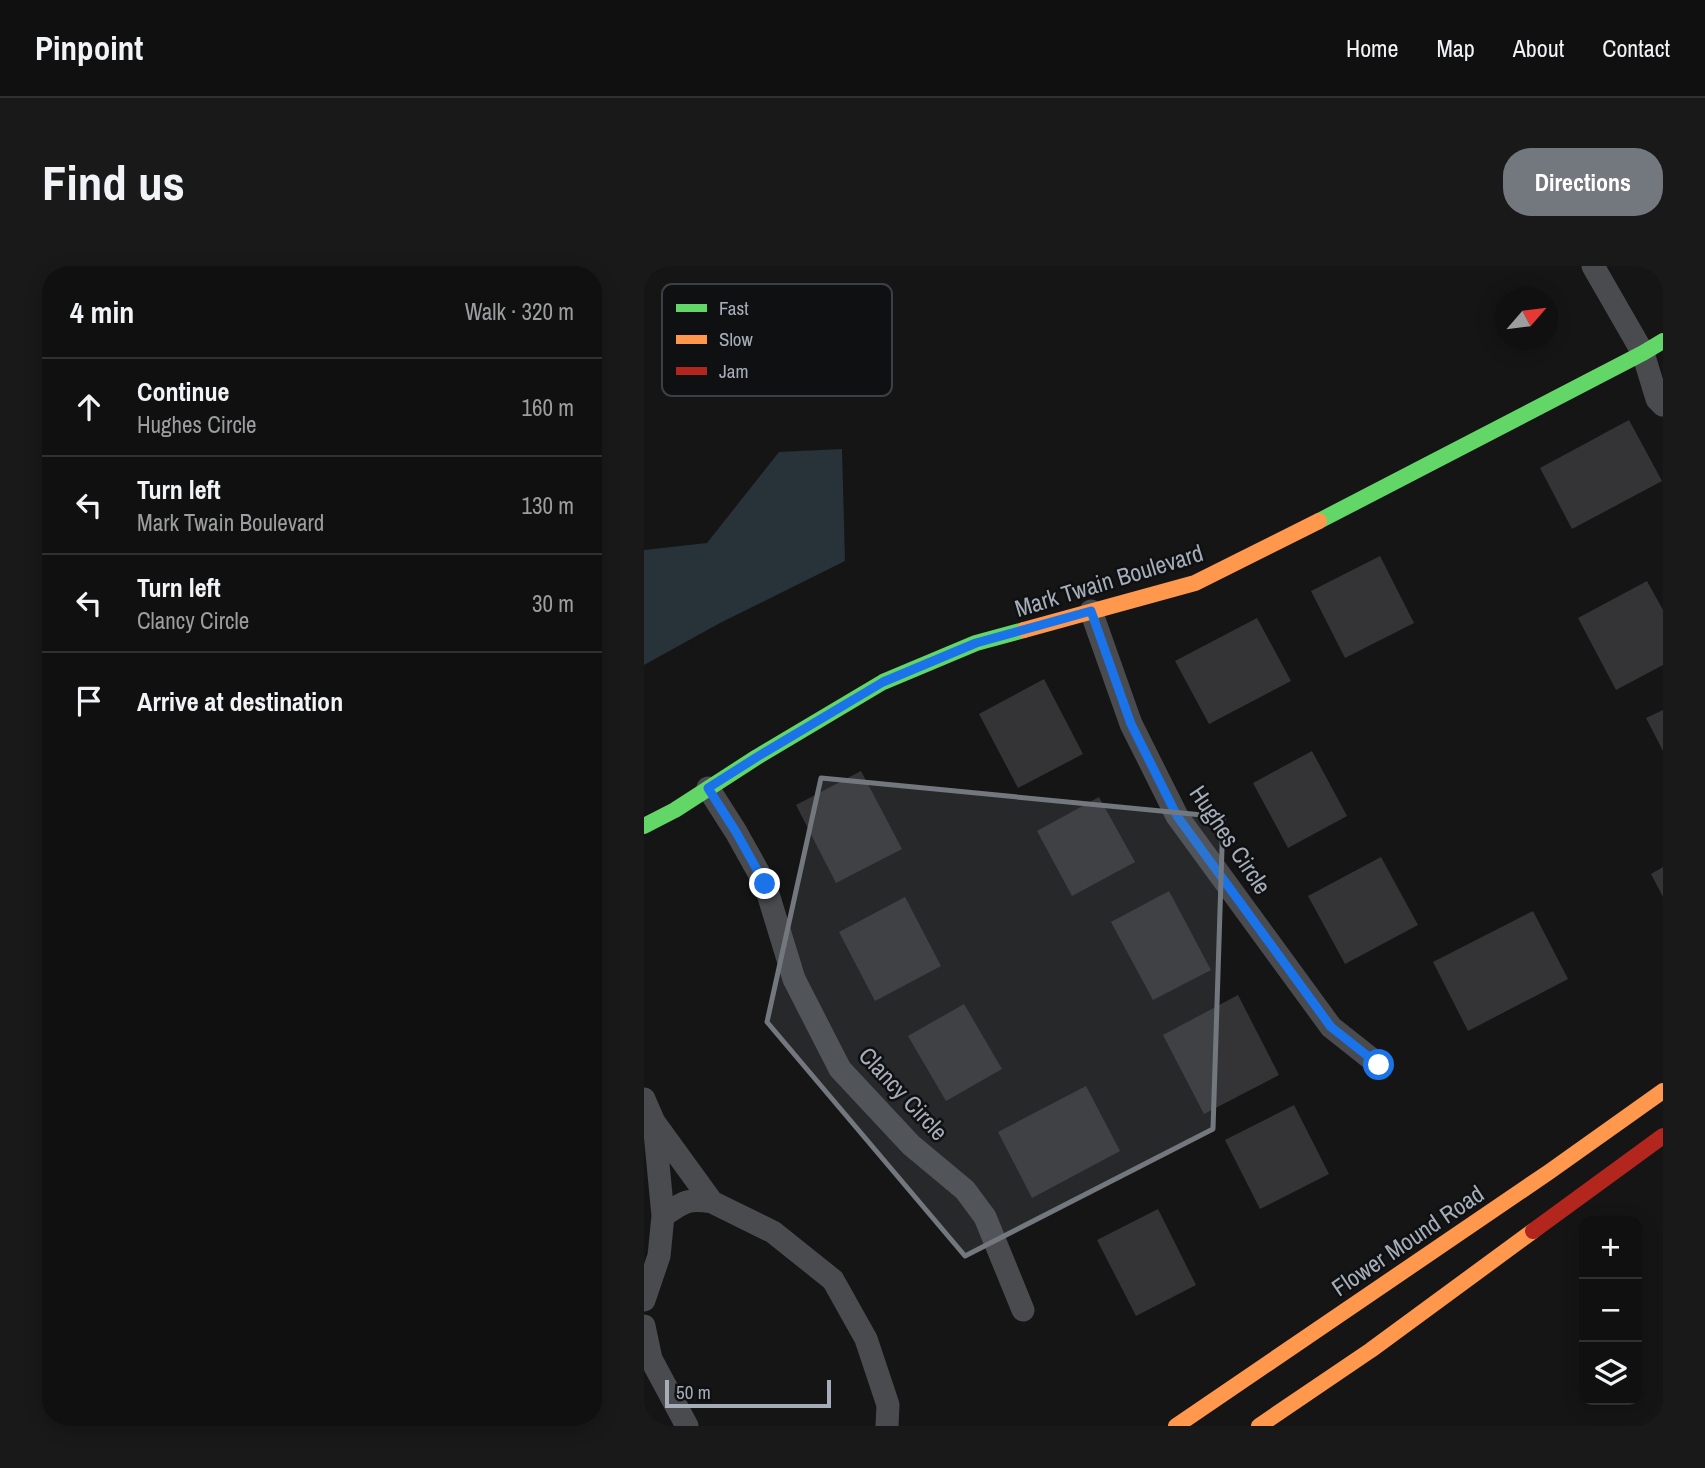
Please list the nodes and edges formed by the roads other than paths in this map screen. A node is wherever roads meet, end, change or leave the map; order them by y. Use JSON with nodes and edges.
{"nodes":[{"id":1,"x":1593,"y":266,"type":"edge"},
{"id":2,"x":1653,"y":347,"type":"edge"},
{"id":3,"x":1663,"y":405,"type":"edge"},
{"id":4,"x":1091,"y":611,"type":"junction"},
{"id":5,"x":708,"y":788,"type":"junction"},
{"id":6,"x":644,"y":826,"type":"edge"},
{"id":7,"x":1379,"y":1065,"type":"dead end"},
{"id":8,"x":1663,"y":1091,"type":"edge"},
{"id":9,"x":644,"y":1099,"type":"edge"},
{"id":10,"x":654,"y":1122,"type":"junction"},
{"id":11,"x":1663,"y":1136,"type":"edge"},
{"id":12,"x":712,"y":1202,"type":"junction"},
{"id":13,"x":663,"y":1216,"type":"junction"},
{"id":14,"x":644,"y":1300,"type":"edge"},
{"id":15,"x":1023,"y":1310,"type":"dead end"},
{"id":16,"x":644,"y":1326,"type":"edge"},
{"id":17,"x":687,"y":1426,"type":"edge"},
{"id":18,"x":887,"y":1426,"type":"edge"},
{"id":19,"x":1176,"y":1426,"type":"edge"},
{"id":20,"x":1259,"y":1426,"type":"edge"}],
"edges":[{"from":1,"to":2,"type":"street"},
{"from":2,"to":3,"type":"street"},
{"from":2,"to":4,"type":"street","name":"Mark Twain Boulevard"},
{"from":4,"to":5,"type":"street","name":"Mark Twain Boulevard"},
{"from":4,"to":7,"type":"street","name":"Hughes Circle"},
{"from":5,"to":6,"type":"street","name":"Mark Twain Boulevard"},
{"from":5,"to":15,"type":"street","name":"Clancy Circle"},
{"from":8,"to":19,"type":"street","name":"Flower Mound Road"},
{"from":9,"to":10,"type":"street"},
{"from":10,"to":12,"type":"street"},
{"from":10,"to":13,"type":"street"},
{"from":11,"to":20,"type":"street"},
{"from":12,"to":13,"type":"street"},
{"from":12,"to":18,"type":"street"},
{"from":13,"to":14,"type":"street"},
{"from":16,"to":17,"type":"street"}]}
